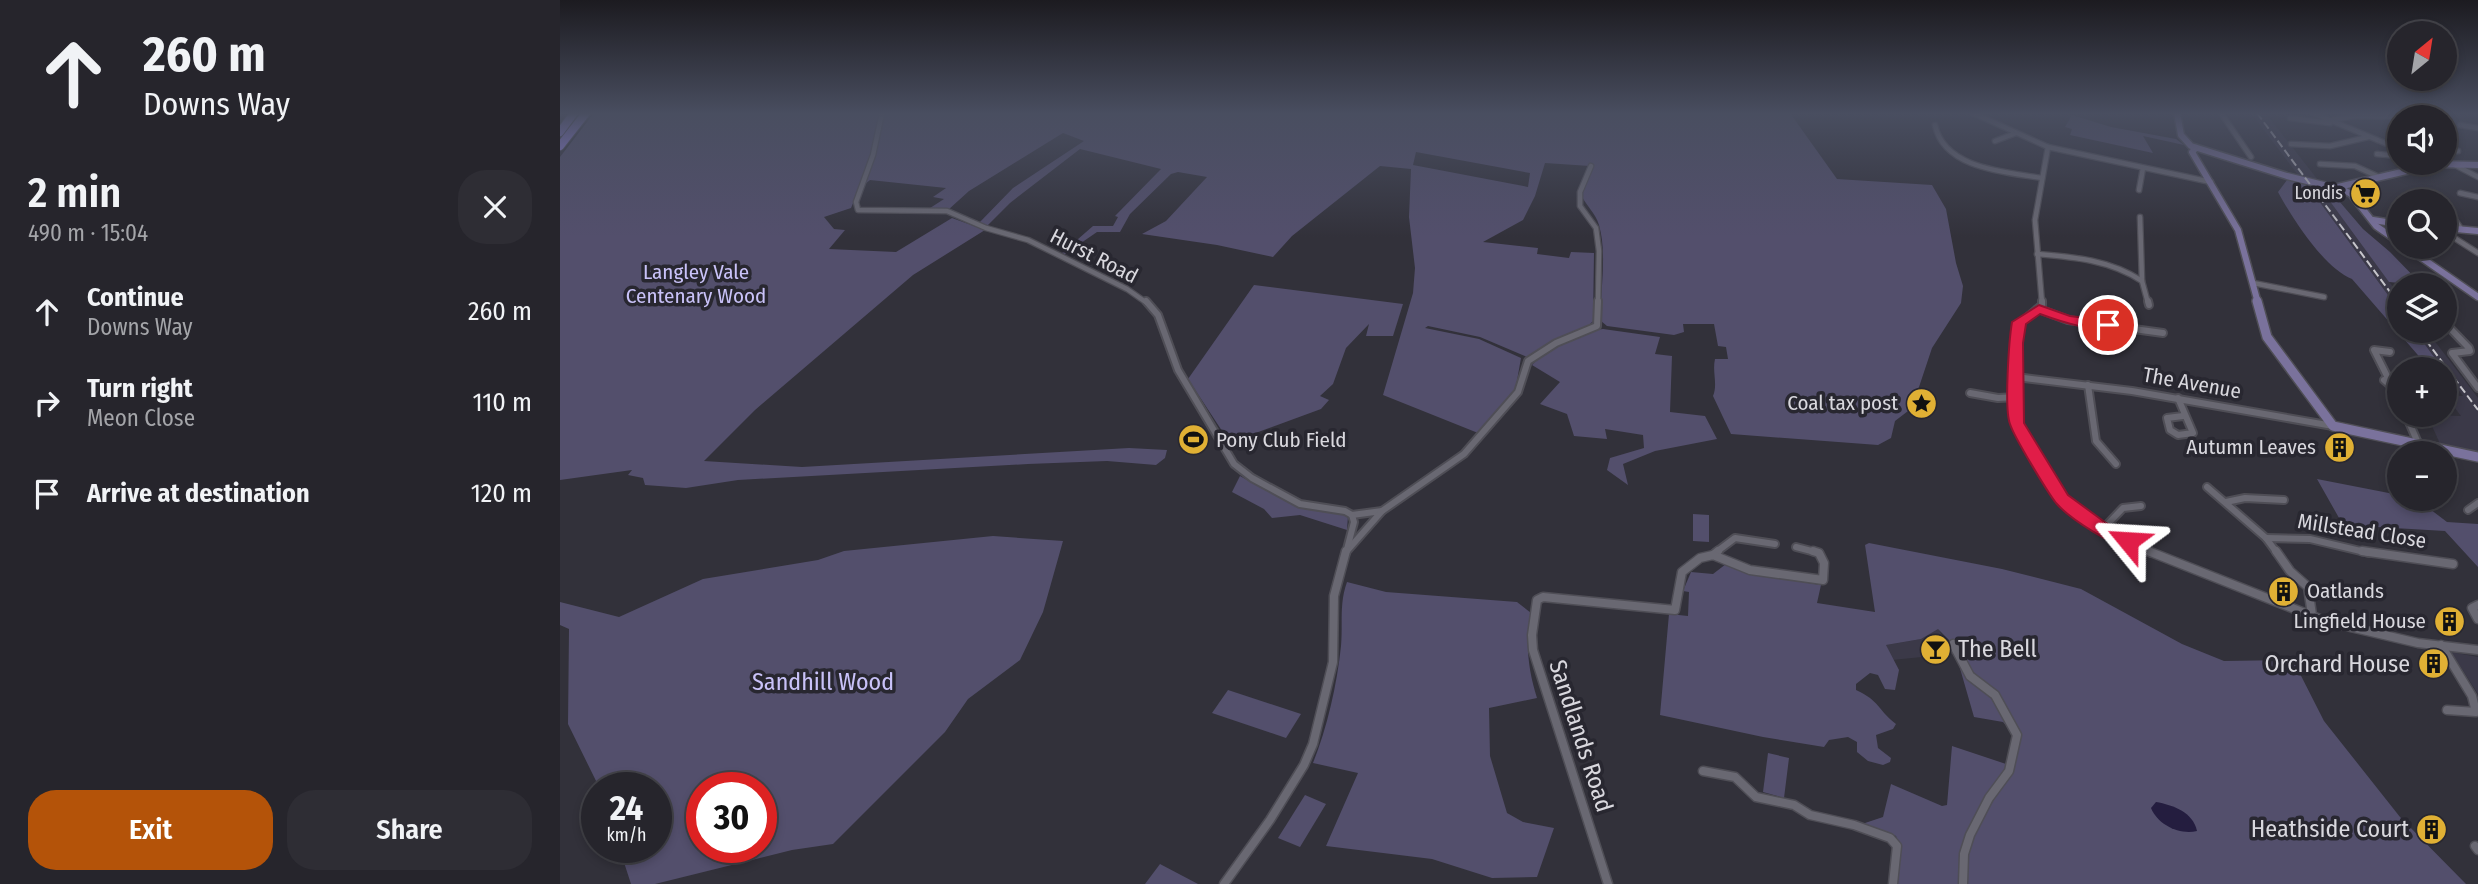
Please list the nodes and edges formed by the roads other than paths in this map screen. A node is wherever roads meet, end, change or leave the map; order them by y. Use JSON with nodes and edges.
{"nodes":[{"id":1,"x":873,"y":154,"type":"edge"},
{"id":2,"x":1957,"y":154,"type":"edge"},
{"id":3,"x":2047,"y":154,"type":"edge"},
{"id":4,"x":2081,"y":154,"type":"edge"},
{"id":5,"x":2193,"y":154,"type":"edge"},
{"id":6,"x":2216,"y":154,"type":"edge"},
{"id":7,"x":2249,"y":154,"type":"edge"},
{"id":8,"x":2251,"y":158,"type":"dead end"},
{"id":9,"x":2320,"y":164,"type":"dead end"},
{"id":10,"x":2457,"y":164,"type":"edge"},
{"id":11,"x":2478,"y":165,"type":"edge"},
{"id":12,"x":1591,"y":166,"type":"dead end"},
{"id":13,"x":2457,"y":166,"type":"edge"},
{"id":14,"x":2143,"y":168,"type":"junction"},
{"id":15,"x":2387,"y":175,"type":"edge"},
{"id":16,"x":2379,"y":177,"type":"junction"},
{"id":17,"x":2478,"y":177,"type":"edge"},
{"id":18,"x":2042,"y":178,"type":"junction"},
{"id":19,"x":2211,"y":182,"type":"junction"},
{"id":20,"x":2338,"y":187,"type":"junction"},
{"id":21,"x":2139,"y":190,"type":"dead end"},
{"id":22,"x":2460,"y":193,"type":"dead end"},
{"id":23,"x":2478,"y":197,"type":"edge"},
{"id":24,"x":2140,"y":216,"type":"dead end"},
{"id":25,"x":2373,"y":220,"type":"junction"},
{"id":26,"x":2387,"y":222,"type":"edge"},
{"id":27,"x":2457,"y":223,"type":"edge"},
{"id":28,"x":2457,"y":230,"type":"edge"},
{"id":29,"x":2462,"y":230,"type":"junction"},
{"id":30,"x":2478,"y":231,"type":"edge"},
{"id":31,"x":2387,"y":234,"type":"edge"},
{"id":32,"x":2457,"y":238,"type":"edge"},
{"id":33,"x":2478,"y":253,"type":"edge"},
{"id":34,"x":2037,"y":254,"type":"junction"},
{"id":35,"x":2423,"y":259,"type":"edge"},
{"id":36,"x":2140,"y":265,"type":"junction"},
{"id":37,"x":2120,"y":268,"type":"junction"},
{"id":38,"x":2142,"y":281,"type":"junction"},
{"id":39,"x":2253,"y":283,"type":"junction"},
{"id":40,"x":2324,"y":297,"type":"dead end"},
{"id":41,"x":2478,"y":297,"type":"edge"},
{"id":42,"x":2149,"y":305,"type":"dead end"},
{"id":43,"x":2039,"y":309,"type":"junction"},
{"id":44,"x":2164,"y":333,"type":"dead end"},
{"id":45,"x":2457,"y":336,"type":"edge"},
{"id":46,"x":2390,"y":352,"type":"dead end"},
{"id":47,"x":2016,"y":377,"type":"junction"},
{"id":48,"x":2387,"y":377,"type":"edge"},
{"id":49,"x":2088,"y":385,"type":"junction"},
{"id":50,"x":2478,"y":388,"type":"edge"},
{"id":51,"x":1970,"y":393,"type":"dead end"},
{"id":52,"x":2017,"y":397,"type":"junction"},
{"id":53,"x":2178,"y":398,"type":"junction"},
{"id":54,"x":2183,"y":416,"type":"dead end"},
{"id":55,"x":2333,"y":426,"type":"junction"},
{"id":56,"x":2408,"y":441,"type":"edge"},
{"id":57,"x":2457,"y":452,"type":"edge"},
{"id":58,"x":2478,"y":457,"type":"edge"},
{"id":59,"x":2116,"y":464,"type":"dead end"},
{"id":60,"x":2207,"y":488,"type":"dead end"},
{"id":61,"x":2284,"y":500,"type":"dead end"},
{"id":62,"x":2226,"y":502,"type":"junction"},
{"id":63,"x":2478,"y":503,"type":"edge"},
{"id":64,"x":2141,"y":506,"type":"dead end"},
{"id":65,"x":2468,"y":510,"type":"dead end"},
{"id":66,"x":1382,"y":511,"type":"junction"},
{"id":67,"x":1353,"y":519,"type":"junction"},
{"id":68,"x":1371,"y":521,"type":"junction"},
{"id":69,"x":2103,"y":529,"type":"junction"},
{"id":70,"x":2266,"y":538,"type":"junction"},
{"id":71,"x":1775,"y":544,"type":"dead end"},
{"id":72,"x":1796,"y":547,"type":"dead end"},
{"id":73,"x":1346,"y":552,"type":"junction"},
{"id":74,"x":1713,"y":555,"type":"junction"},
{"id":75,"x":2453,"y":564,"type":"dead end"},
{"id":76,"x":2478,"y":605,"type":"edge"},
{"id":77,"x":2312,"y":615,"type":"junction"},
{"id":78,"x":2478,"y":620,"type":"edge"},
{"id":79,"x":1953,"y":644,"type":"dead end"},
{"id":80,"x":2441,"y":645,"type":"junction"},
{"id":81,"x":2478,"y":650,"type":"edge"},
{"id":82,"x":2447,"y":710,"type":"dead end"},
{"id":83,"x":1703,"y":771,"type":"dead end"},
{"id":84,"x":1224,"y":884,"type":"edge"},
{"id":85,"x":1608,"y":884,"type":"edge"},
{"id":86,"x":1893,"y":884,"type":"edge"},
{"id":87,"x":1963,"y":884,"type":"edge"}],
"edges":[{"from":1,"to":67,"type":"street","name":"Hurst Road"},
{"from":2,"to":18,"type":"street"},
{"from":3,"to":18,"type":"street"},
{"from":4,"to":14,"type":"street"},
{"from":5,"to":19,"type":"street"},
{"from":6,"to":20,"type":"street"},
{"from":7,"to":8,"type":"street"},
{"from":9,"to":16,"type":"street"},
{"from":10,"to":11,"type":"street"},
{"from":12,"to":66,"type":"street"},
{"from":13,"to":17,"type":"street"},
{"from":14,"to":19,"type":"street"},
{"from":14,"to":21,"type":"street"},
{"from":15,"to":16,"type":"street"},
{"from":16,"to":20,"type":"street"},
{"from":18,"to":34,"type":"street"},
{"from":19,"to":39,"type":"street"},
{"from":20,"to":25,"type":"street"},
{"from":22,"to":23,"type":"street"},
{"from":24,"to":36,"type":"street"},
{"from":25,"to":26,"type":"street"},
{"from":25,"to":31,"type":"street"},
{"from":27,"to":29,"type":"street"},
{"from":28,"to":29,"type":"street"},
{"from":29,"to":30,"type":"street"},
{"from":32,"to":33,"type":"street"},
{"from":34,"to":37,"type":"street"},
{"from":34,"to":43,"type":"street"},
{"from":35,"to":41,"type":"street"},
{"from":36,"to":37,"type":"street"},
{"from":36,"to":38,"type":"street"},
{"from":37,"to":38,"type":"street"},
{"from":38,"to":42,"type":"street"},
{"from":39,"to":40,"type":"street"},
{"from":39,"to":55,"type":"street"},
{"from":43,"to":44,"type":"street"},
{"from":43,"to":47,"type":"street"},
{"from":45,"to":50,"type":"street"},
{"from":46,"to":48,"type":"street"},
{"from":47,"to":49,"type":"street","name":"The Avenue"},
{"from":47,"to":52,"type":"street"},
{"from":49,"to":53,"type":"street","name":"The Avenue"},
{"from":49,"to":59,"type":"street"},
{"from":51,"to":52,"type":"street"},
{"from":52,"to":69,"type":"street"},
{"from":53,"to":54,"type":"street"},
{"from":53,"to":55,"type":"street","name":"The Avenue"},
{"from":55,"to":56,"type":"street","name":"The Avenue"},
{"from":57,"to":58,"type":"street","name":"The Avenue"},
{"from":60,"to":62,"type":"street"},
{"from":61,"to":62,"type":"street"},
{"from":62,"to":70,"type":"street"},
{"from":63,"to":65,"type":"street"},
{"from":64,"to":69,"type":"street"},
{"from":66,"to":67,"type":"street"},
{"from":66,"to":68,"type":"street"},
{"from":67,"to":68,"type":"street"},
{"from":67,"to":73,"type":"street"},
{"from":68,"to":73,"type":"street"},
{"from":69,"to":77,"type":"street"},
{"from":70,"to":75,"type":"street","name":"Millstead Close"},
{"from":70,"to":77,"type":"street"},
{"from":71,"to":74,"type":"street"},
{"from":72,"to":74,"type":"street"},
{"from":73,"to":84,"type":"street"},
{"from":74,"to":85,"type":"street","name":"Sandlands Road"},
{"from":76,"to":78,"type":"street"},
{"from":77,"to":80,"type":"street"},
{"from":79,"to":87,"type":"street"},
{"from":80,"to":81,"type":"street"},
{"from":80,"to":82,"type":"street"},
{"from":83,"to":86,"type":"street"}]}
